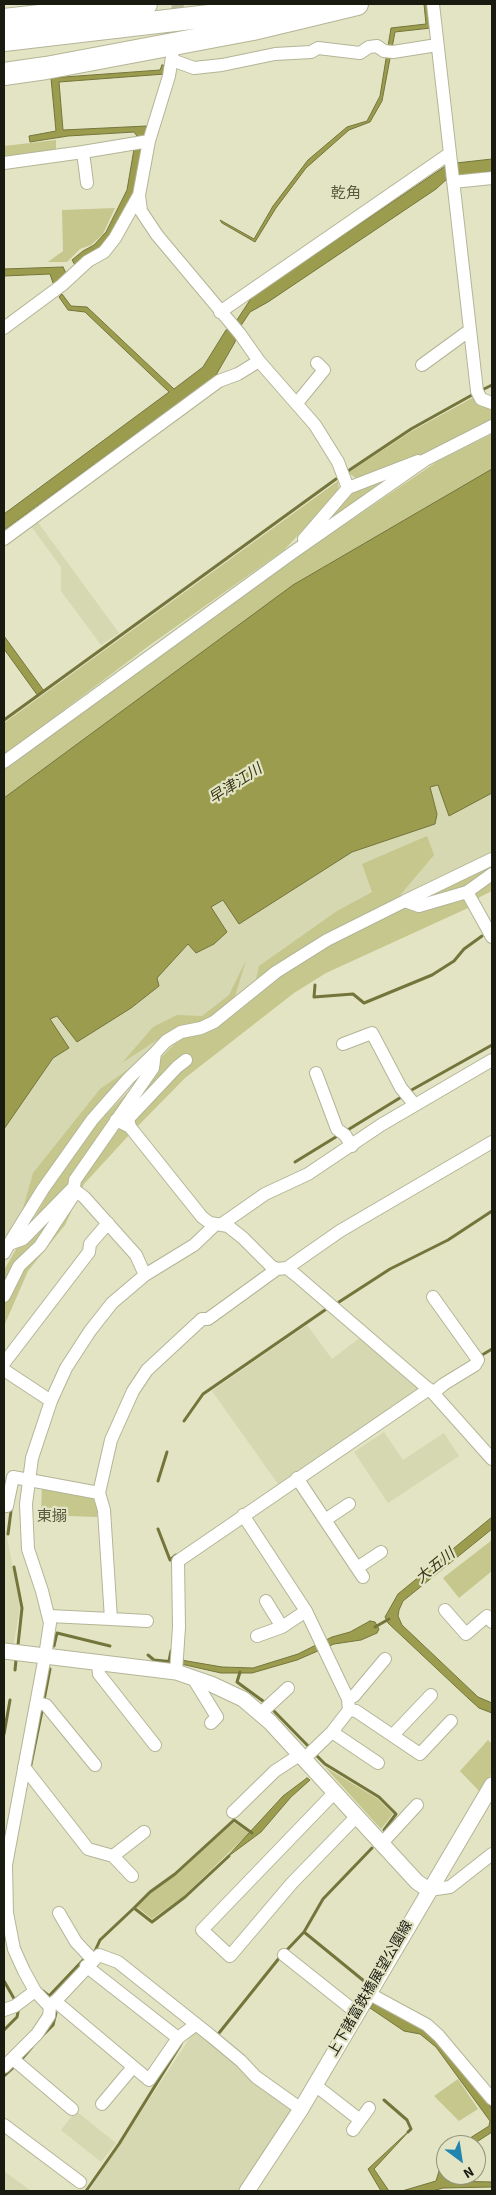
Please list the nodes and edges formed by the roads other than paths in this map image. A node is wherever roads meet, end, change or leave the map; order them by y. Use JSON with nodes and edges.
{"nodes":[{"id":1,"x":146,"y":4,"type":"edge"},
{"id":2,"x":317,"y":4,"type":"edge"},
{"id":3,"x":356,"y":4,"type":"edge"},
{"id":4,"x":433,"y":4,"type":"edge"},
{"id":5,"x":4,"y":20,"type":"edge"},
{"id":6,"x":4,"y":40,"type":"edge"},
{"id":7,"x":437,"y":45,"type":"junction"},
{"id":8,"x":4,"y":74,"type":"edge"},
{"id":9,"x":149,"y":141,"type":"junction"},
{"id":10,"x":83,"y":152,"type":"junction"},
{"id":11,"x":450,"y":158,"type":"junction"},
{"id":12,"x":4,"y":163,"type":"edge"},
{"id":13,"x":492,"y":178,"type":"edge"},
{"id":14,"x":453,"y":181,"type":"junction"},
{"id":15,"x":87,"y":184,"type":"dead end"},
{"id":16,"x":138,"y":195,"type":"junction"},
{"id":17,"x":220,"y":312,"type":"junction"},
{"id":18,"x":4,"y":328,"type":"edge"},
{"id":19,"x":470,"y":330,"type":"junction"},
{"id":20,"x":259,"y":360,"type":"junction"},
{"id":21,"x":317,"y":363,"type":"dead end"},
{"id":22,"x":422,"y":365,"type":"dead end"},
{"id":23,"x":297,"y":403,"type":"junction"},
{"id":24,"x":492,"y":403,"type":"edge"},
{"id":25,"x":492,"y":426,"type":"edge"},
{"id":26,"x":425,"y":460,"type":"junction"},
{"id":27,"x":348,"y":488,"type":"junction"},
{"id":28,"x":4,"y":539,"type":"edge"},
{"id":29,"x":292,"y":554,"type":"junction"},
{"id":30,"x":4,"y":762,"type":"edge"},
{"id":31,"x":492,"y":859,"type":"edge"},
{"id":32,"x":492,"y":874,"type":"edge"},
{"id":33,"x":467,"y":892,"type":"junction"},
{"id":34,"x":405,"y":901,"type":"junction"},
{"id":35,"x":492,"y":937,"type":"edge"},
{"id":36,"x":343,"y":1044,"type":"dead end"},
{"id":37,"x":155,"y":1053,"type":"junction"},
{"id":38,"x":186,"y":1060,"type":"dead end"},
{"id":39,"x":492,"y":1060,"type":"edge"},
{"id":40,"x":316,"y":1074,"type":"dead end"},
{"id":41,"x":409,"y":1098,"type":"junction"},
{"id":42,"x":116,"y":1120,"type":"junction"},
{"id":43,"x":130,"y":1127,"type":"junction"},
{"id":44,"x":346,"y":1138,"type":"junction"},
{"id":45,"x":492,"y":1142,"type":"edge"},
{"id":46,"x":75,"y":1189,"type":"junction"},
{"id":47,"x":108,"y":1223,"type":"junction"},
{"id":48,"x":219,"y":1224,"type":"junction"},
{"id":49,"x":6,"y":1249,"type":"edge"},
{"id":50,"x":282,"y":1268,"type":"junction"},
{"id":51,"x":145,"y":1275,"type":"junction"},
{"id":52,"x":4,"y":1296,"type":"edge"},
{"id":53,"x":433,"y":1298,"type":"dead end"},
{"id":54,"x":4,"y":1363,"type":"edge"},
{"id":55,"x":4,"y":1370,"type":"edge"},
{"id":56,"x":431,"y":1391,"type":"junction"},
{"id":57,"x":51,"y":1401,"type":"junction"},
{"id":58,"x":492,"y":1458,"type":"edge"},
{"id":59,"x":297,"y":1478,"type":"junction"},
{"id":60,"x":29,"y":1481,"type":"junction"},
{"id":61,"x":99,"y":1493,"type":"junction"},
{"id":62,"x":349,"y":1504,"type":"dead end"},
{"id":63,"x":4,"y":1505,"type":"edge"},
{"id":64,"x":243,"y":1515,"type":"junction"},
{"id":65,"x":325,"y":1520,"type":"junction"},
{"id":66,"x":381,"y":1552,"type":"dead end"},
{"id":67,"x":266,"y":1601,"type":"dead end"},
{"id":68,"x":445,"y":1610,"type":"dead end"},
{"id":69,"x":306,"y":1611,"type":"junction"},
{"id":70,"x":49,"y":1616,"type":"junction"},
{"id":71,"x":111,"y":1619,"type":"junction"},
{"id":72,"x":147,"y":1622,"type":"dead end"},
{"id":73,"x":492,"y":1622,"type":"edge"},
{"id":74,"x":282,"y":1628,"type":"junction"},
{"id":75,"x":256,"y":1636,"type":"dead end"},
{"id":76,"x":4,"y":1651,"type":"edge"},
{"id":77,"x":45,"y":1656,"type":"junction"},
{"id":78,"x":385,"y":1659,"type":"dead end"},
{"id":79,"x":98,"y":1662,"type":"junction"},
{"id":80,"x":177,"y":1665,"type":"junction"},
{"id":81,"x":192,"y":1678,"type":"junction"},
{"id":82,"x":288,"y":1688,"type":"dead end"},
{"id":83,"x":431,"y":1695,"type":"dead end"},
{"id":84,"x":41,"y":1704,"type":"junction"},
{"id":85,"x":348,"y":1705,"type":"junction"},
{"id":86,"x":267,"y":1708,"type":"junction"},
{"id":87,"x":451,"y":1721,"type":"dead end"},
{"id":88,"x":211,"y":1723,"type":"dead end"},
{"id":89,"x":332,"y":1732,"type":"junction"},
{"id":90,"x":393,"y":1735,"type":"junction"},
{"id":91,"x":156,"y":1745,"type":"dead end"},
{"id":92,"x":308,"y":1753,"type":"junction"},
{"id":93,"x":378,"y":1763,"type":"dead end"},
{"id":94,"x":95,"y":1765,"type":"dead end"},
{"id":95,"x":28,"y":1771,"type":"junction"},
{"id":96,"x":492,"y":1785,"type":"edge"},
{"id":97,"x":335,"y":1792,"type":"junction"},
{"id":98,"x":417,"y":1805,"type":"dead end"},
{"id":99,"x":233,"y":1812,"type":"dead end"},
{"id":100,"x":357,"y":1816,"type":"junction"},
{"id":101,"x":144,"y":1832,"type":"dead end"},
{"id":102,"x":382,"y":1843,"type":"junction"},
{"id":103,"x":492,"y":1854,"type":"edge"},
{"id":104,"x":114,"y":1856,"type":"junction"},
{"id":105,"x":132,"y":1876,"type":"dead end"},
{"id":106,"x":429,"y":1890,"type":"junction"},
{"id":107,"x":59,"y":1913,"type":"dead end"},
{"id":108,"x":9,"y":1950,"type":"edge"},
{"id":109,"x":284,"y":1955,"type":"dead end"},
{"id":110,"x":89,"y":1959,"type":"junction"},
{"id":111,"x":35,"y":1991,"type":"junction"},
{"id":112,"x":368,"y":1993,"type":"junction"},
{"id":113,"x":52,"y":2004,"type":"junction"},
{"id":114,"x":13,"y":2006,"type":"edge"},
{"id":115,"x":356,"y":2013,"type":"junction"},
{"id":116,"x":195,"y":2025,"type":"junction"},
{"id":117,"x":178,"y":2038,"type":"junction"},
{"id":118,"x":12,"y":2064,"type":"edge"},
{"id":119,"x":133,"y":2067,"type":"junction"},
{"id":120,"x":315,"y":2086,"type":"junction"},
{"id":121,"x":492,"y":2099,"type":"edge"},
{"id":122,"x":102,"y":2104,"type":"dead end"},
{"id":123,"x":369,"y":2108,"type":"dead end"},
{"id":124,"x":72,"y":2109,"type":"dead end"},
{"id":125,"x":301,"y":2109,"type":"junction"},
{"id":126,"x":4,"y":2126,"type":"edge"},
{"id":127,"x":80,"y":2182,"type":"dead end"},
{"id":128,"x":248,"y":2191,"type":"edge"}],
"edges":[{"from":1,"to":5,"type":"highway"},
{"from":2,"to":6,"type":"highway"},
{"from":3,"to":8,"type":"highway"},
{"from":4,"to":7,"type":"street"},
{"from":7,"to":9,"type":"street"},
{"from":7,"to":11,"type":"street"},
{"from":9,"to":10,"type":"street"},
{"from":9,"to":16,"type":"street"},
{"from":10,"to":12,"type":"street"},
{"from":10,"to":15,"type":"street"},
{"from":11,"to":14,"type":"street"},
{"from":11,"to":17,"type":"street"},
{"from":13,"to":14,"type":"street"},
{"from":14,"to":19,"type":"street"},
{"from":16,"to":17,"type":"street"},
{"from":16,"to":18,"type":"street"},
{"from":17,"to":20,"type":"street"},
{"from":19,"to":22,"type":"street"},
{"from":19,"to":24,"type":"street"},
{"from":20,"to":23,"type":"street"},
{"from":20,"to":28,"type":"street"},
{"from":21,"to":23,"type":"street"},
{"from":23,"to":27,"type":"street"},
{"from":25,"to":26,"type":"street"},
{"from":26,"to":27,"type":"street"},
{"from":26,"to":29,"type":"street"},
{"from":27,"to":29,"type":"street"},
{"from":29,"to":30,"type":"street"},
{"from":31,"to":34,"type":"street"},
{"from":32,"to":33,"type":"street"},
{"from":33,"to":34,"type":"street"},
{"from":33,"to":35,"type":"street"},
{"from":34,"to":37,"type":"street"},
{"from":36,"to":41,"type":"street"},
{"from":37,"to":42,"type":"street"},
{"from":37,"to":49,"type":"street"},
{"from":38,"to":43,"type":"street"},
{"from":39,"to":41,"type":"street"},
{"from":40,"to":44,"type":"street"},
{"from":41,"to":44,"type":"street"},
{"from":42,"to":43,"type":"street"},
{"from":42,"to":46,"type":"street"},
{"from":43,"to":48,"type":"street"},
{"from":44,"to":48,"type":"street"},
{"from":45,"to":50,"type":"street"},
{"from":46,"to":47,"type":"street"},
{"from":46,"to":49,"type":"street"},
{"from":46,"to":52,"type":"street"},
{"from":47,"to":51,"type":"street"},
{"from":47,"to":54,"type":"street"},
{"from":48,"to":50,"type":"street"},
{"from":48,"to":51,"type":"street"},
{"from":50,"to":56,"type":"street"},
{"from":50,"to":61,"type":"street"},
{"from":51,"to":57,"type":"street"},
{"from":53,"to":56,"type":"street"},
{"from":55,"to":57,"type":"street"},
{"from":56,"to":58,"type":"street"},
{"from":56,"to":59,"type":"street"},
{"from":57,"to":60,"type":"street"},
{"from":59,"to":64,"type":"street"},
{"from":59,"to":65,"type":"street"},
{"from":60,"to":61,"type":"street"},
{"from":60,"to":63,"type":"street"},
{"from":60,"to":70,"type":"street"},
{"from":61,"to":71,"type":"street"},
{"from":62,"to":65,"type":"street"},
{"from":64,"to":69,"type":"street"},
{"from":64,"to":80,"type":"street"},
{"from":65,"to":66,"type":"street"},
{"from":67,"to":74,"type":"street"},
{"from":68,"to":73,"type":"street"},
{"from":69,"to":74,"type":"street"},
{"from":69,"to":85,"type":"street"},
{"from":70,"to":71,"type":"street"},
{"from":70,"to":77,"type":"street"},
{"from":71,"to":72,"type":"street"},
{"from":74,"to":75,"type":"street"},
{"from":76,"to":77,"type":"street"},
{"from":77,"to":79,"type":"street"},
{"from":77,"to":84,"type":"street"},
{"from":78,"to":85,"type":"street"},
{"from":79,"to":80,"type":"street"},
{"from":79,"to":91,"type":"street"},
{"from":80,"to":81,"type":"street"},
{"from":81,"to":86,"type":"street"},
{"from":81,"to":88,"type":"street"},
{"from":82,"to":86,"type":"street"},
{"from":83,"to":90,"type":"street"},
{"from":84,"to":94,"type":"street"},
{"from":84,"to":95,"type":"street"},
{"from":85,"to":89,"type":"street"},
{"from":85,"to":90,"type":"street"},
{"from":86,"to":92,"type":"street"},
{"from":87,"to":90,"type":"street"},
{"from":89,"to":92,"type":"street"},
{"from":89,"to":93,"type":"street"},
{"from":92,"to":97,"type":"street"},
{"from":92,"to":99,"type":"street"},
{"from":95,"to":104,"type":"street"},
{"from":95,"to":108,"type":"street"},
{"from":96,"to":106,"type":"street","name":"上下諸富鉄橋展望公園線"},
{"from":97,"to":100,"type":"street"},
{"from":97,"to":100,"type":"street"},
{"from":98,"to":102,"type":"street"},
{"from":100,"to":102,"type":"street"},
{"from":101,"to":104,"type":"street"},
{"from":102,"to":106,"type":"street"},
{"from":103,"to":106,"type":"street"},
{"from":104,"to":105,"type":"street"},
{"from":106,"to":112,"type":"street","name":"上下諸富鉄橋展望公園線"},
{"from":107,"to":110,"type":"street"},
{"from":108,"to":111,"type":"street"},
{"from":109,"to":115,"type":"street"},
{"from":110,"to":113,"type":"street"},
{"from":110,"to":116,"type":"street"},
{"from":110,"to":117,"type":"street"},
{"from":111,"to":113,"type":"street"},
{"from":111,"to":114,"type":"street"},
{"from":112,"to":115,"type":"street","name":"上下諸富鉄橋展望公園線"},
{"from":112,"to":121,"type":"street"},
{"from":113,"to":118,"type":"street"},
{"from":113,"to":119,"type":"street"},
{"from":115,"to":120,"type":"street","name":"上下諸富鉄橋展望公園線"},
{"from":116,"to":117,"type":"street"},
{"from":116,"to":125,"type":"street"},
{"from":117,"to":119,"type":"street"},
{"from":118,"to":124,"type":"street"},
{"from":119,"to":122,"type":"street"},
{"from":120,"to":123,"type":"street"},
{"from":120,"to":125,"type":"street","name":"上下諸富鉄橋展望公園線"},
{"from":125,"to":128,"type":"street","name":"上下諸富鉄橋展望公園線"},
{"from":126,"to":127,"type":"street"}]}
